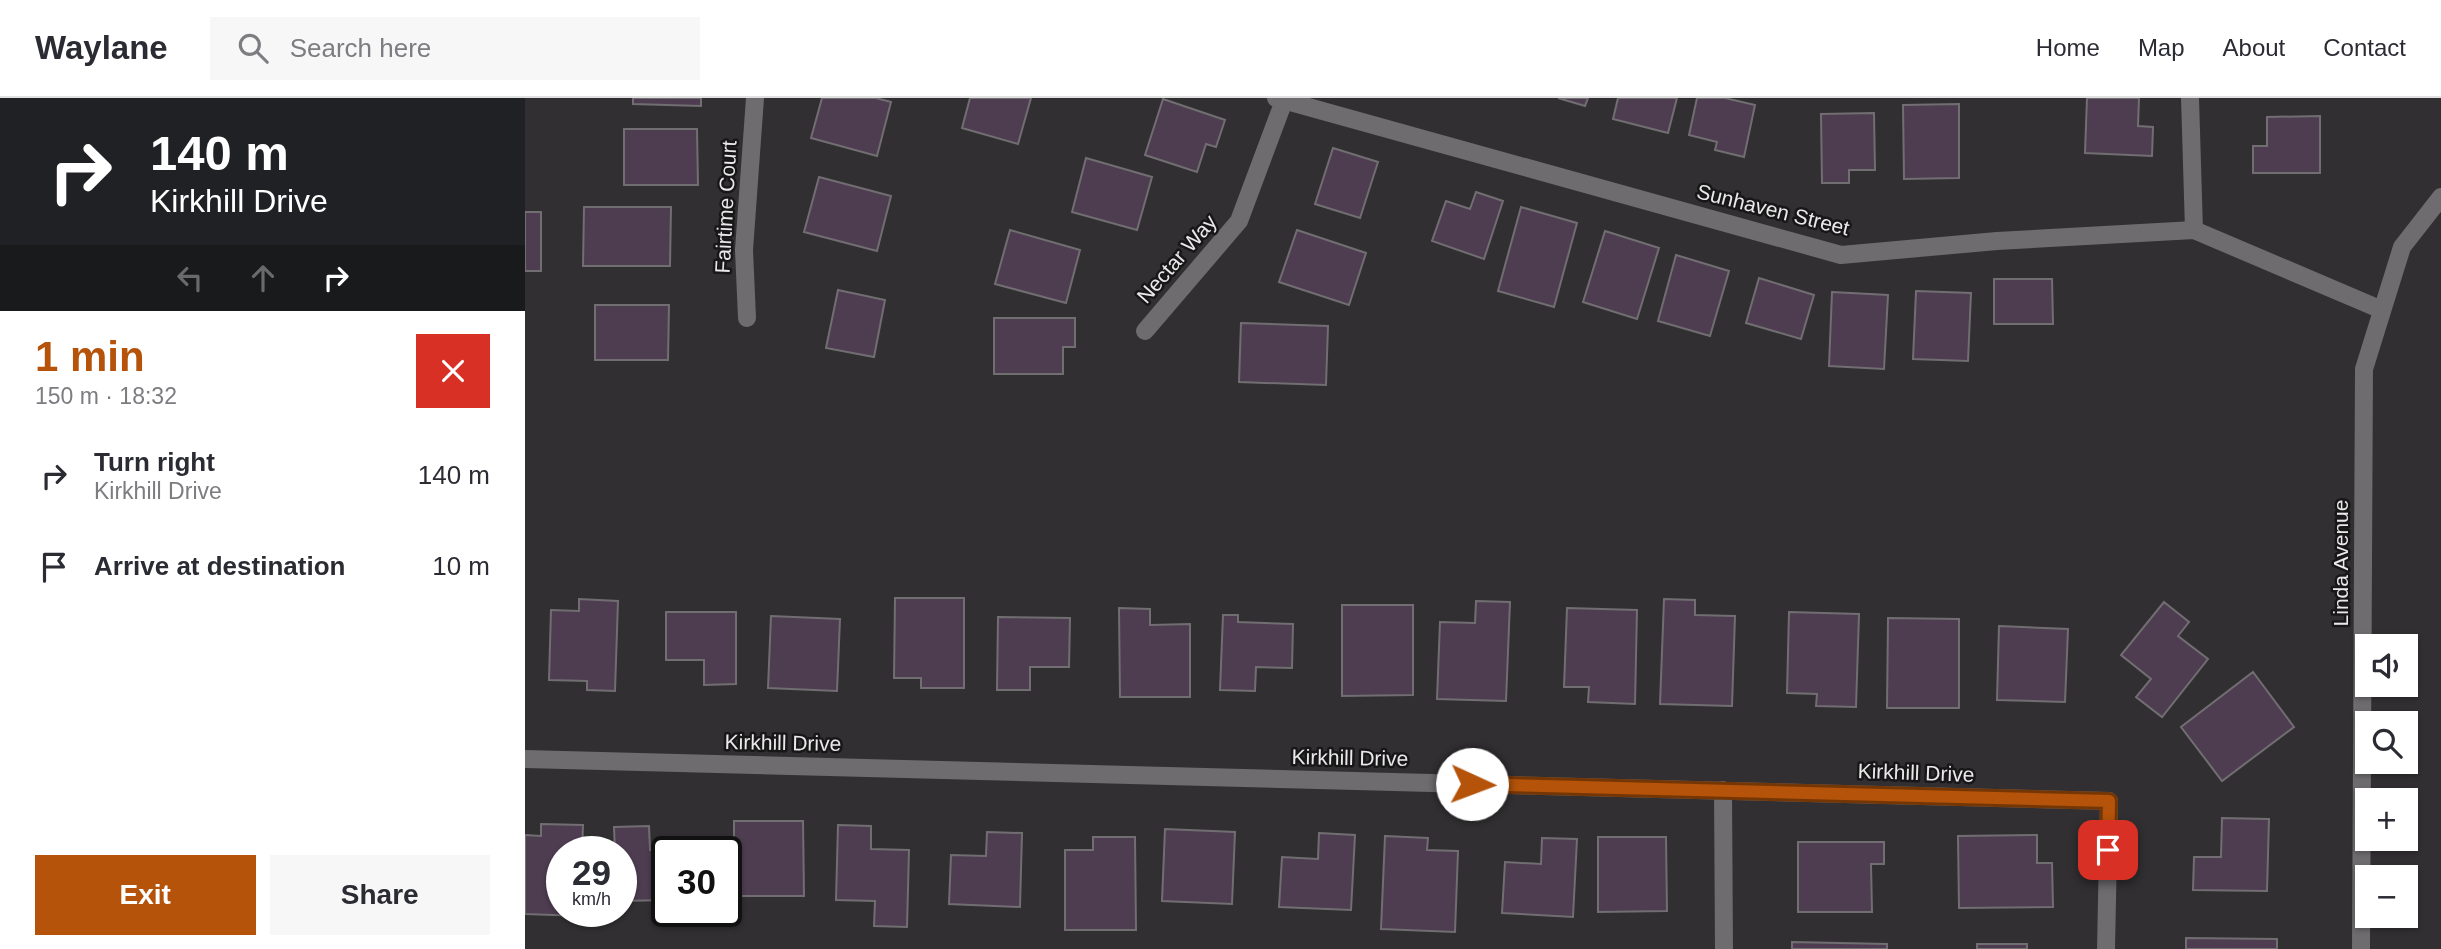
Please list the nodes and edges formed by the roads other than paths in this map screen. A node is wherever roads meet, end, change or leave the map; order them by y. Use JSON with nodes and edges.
{"nodes":[{"id":1,"x":755,"y":98,"type":"edge"},
{"id":2,"x":2190,"y":98,"type":"edge"},
{"id":3,"x":1282,"y":99,"type":"edge"},
{"id":4,"x":2441,"y":197,"type":"edge"},
{"id":5,"x":2195,"y":230,"type":"junction"},
{"id":6,"x":2382,"y":310,"type":"junction"},
{"id":7,"x":747,"y":318,"type":"dead end"},
{"id":8,"x":1145,"y":331,"type":"dead end"},
{"id":9,"x":525,"y":759,"type":"edge"},
{"id":10,"x":1723,"y":790,"type":"junction"},
{"id":11,"x":1724,"y":949,"type":"edge"},
{"id":12,"x":2106,"y":949,"type":"edge"},
{"id":13,"x":2361,"y":949,"type":"edge"}],
"edges":[{"from":1,"to":7,"type":"street","name":"Fairtime Court"},
{"from":2,"to":5,"type":"street"},
{"from":3,"to":5,"type":"street","name":"Sunhaven Street"},
{"from":3,"to":8,"type":"street","name":"Nectar Way"},
{"from":4,"to":6,"type":"street","name":"Linda Avenue"},
{"from":5,"to":6,"type":"street","name":"Sunhaven Street"},
{"from":6,"to":13,"type":"street","name":"Linda Avenue"},
{"from":9,"to":10,"type":"street","name":"Kirkhill Drive"},
{"from":10,"to":11,"type":"street"},
{"from":10,"to":12,"type":"street","name":"Kirkhill Drive"}]}
